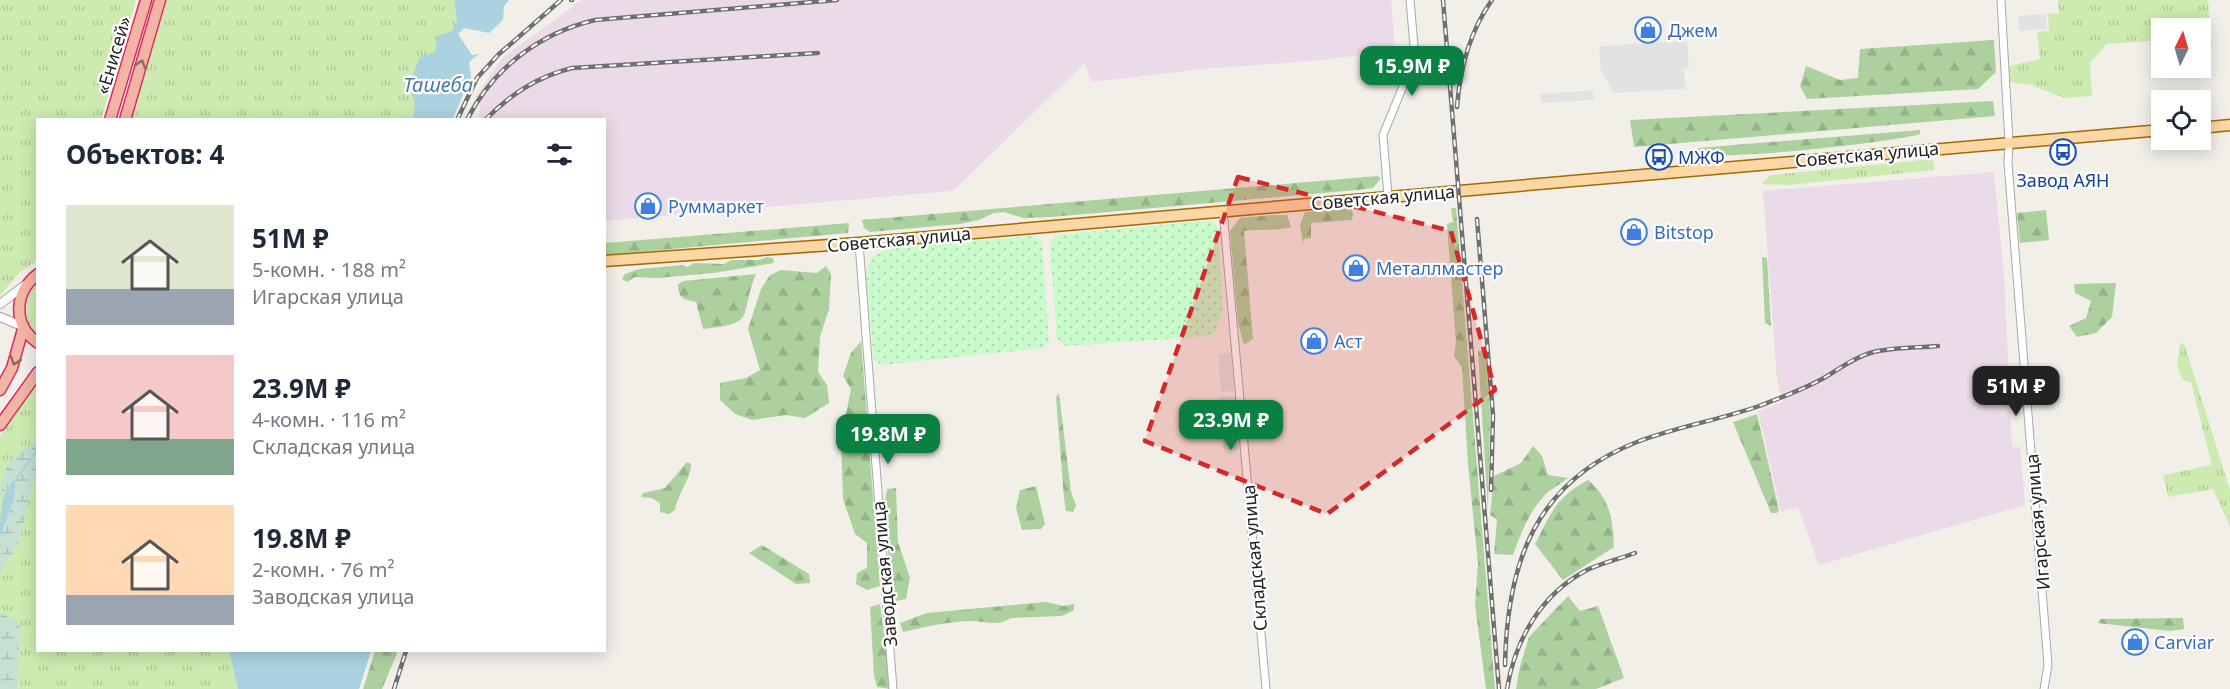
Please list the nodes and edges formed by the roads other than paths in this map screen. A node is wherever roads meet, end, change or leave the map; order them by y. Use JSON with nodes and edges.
{"nodes":[{"id":1,"x":146,"y":0,"type":"edge"},
{"id":2,"x":160,"y":0,"type":"edge"},
{"id":3,"x":1410,"y":0,"type":"edge"},
{"id":4,"x":2001,"y":0,"type":"edge"},
{"id":5,"x":111,"y":118,"type":"edge"},
{"id":6,"x":126,"y":118,"type":"edge"},
{"id":7,"x":2230,"y":125,"type":"edge"},
{"id":8,"x":2211,"y":127,"type":"edge"},
{"id":9,"x":2151,"y":131,"type":"edge"},
{"id":10,"x":2009,"y":142,"type":"junction"},
{"id":11,"x":1388,"y":196,"type":"junction"},
{"id":12,"x":1223,"y":211,"type":"junction"},
{"id":13,"x":859,"y":243,"type":"junction"},
{"id":14,"x":606,"y":261,"type":"edge"},
{"id":15,"x":36,"y":276,"type":"edge"},
{"id":16,"x":26,"y":285,"type":"junction"},
{"id":17,"x":0,"y":304,"type":"edge"},
{"id":18,"x":0,"y":317,"type":"edge"},
{"id":19,"x":23,"y":327,"type":"junction"},
{"id":20,"x":36,"y":341,"type":"edge"},
{"id":21,"x":36,"y":375,"type":"edge"},
{"id":22,"x":0,"y":390,"type":"edge"},
{"id":23,"x":0,"y":425,"type":"edge"},
{"id":24,"x":2042,"y":688,"type":"edge"},
{"id":25,"x":893,"y":689,"type":"edge"},
{"id":26,"x":1266,"y":689,"type":"edge"}],
"edges":[{"from":1,"to":5,"type":"highway","name":"«Енисей»"},
{"from":6,"to":2,"type":"highway","name":"«Енисей»","one_way":true},
{"from":3,"to":11,"type":"street"},
{"from":4,"to":10,"type":"street","name":"Игарская улица"},
{"from":7,"to":8,"type":"main road"},
{"from":9,"to":10,"type":"main road","name":"Советская улица"},
{"from":10,"to":11,"type":"main road","name":"Советская улица"},
{"from":10,"to":24,"type":"street","name":"Игарская улица"},
{"from":11,"to":12,"type":"main road","name":"Советская улица"},
{"from":12,"to":13,"type":"main road","name":"Советская улица"},
{"from":12,"to":26,"type":"street","name":"Складская улица"},
{"from":13,"to":14,"type":"main road","name":"Советская улица"},
{"from":13,"to":25,"type":"street","name":"Заводская улица"},
{"from":15,"to":16,"type":"highway"},
{"from":16,"to":17,"type":"street"},
{"from":16,"to":19,"type":"highway"},
{"from":18,"to":19,"type":"street"},
{"from":19,"to":20,"type":"highway"},
{"from":19,"to":22,"type":"highway","one_way":true},
{"from":21,"to":23,"type":"highway"}]}
